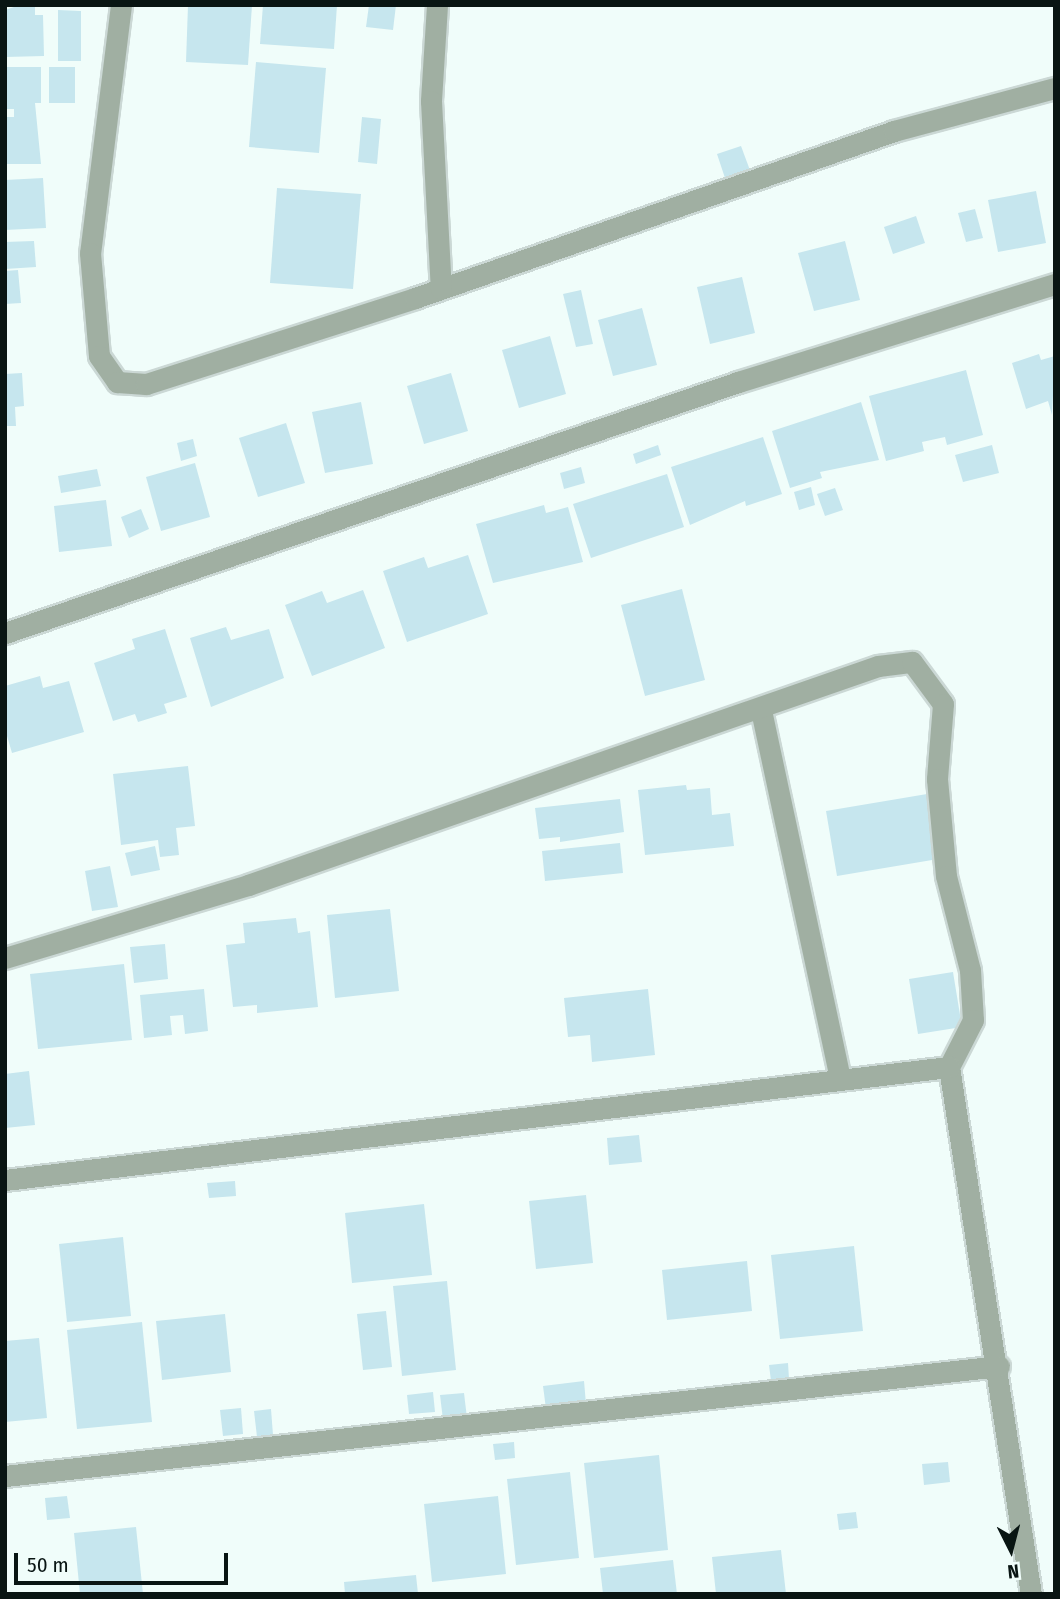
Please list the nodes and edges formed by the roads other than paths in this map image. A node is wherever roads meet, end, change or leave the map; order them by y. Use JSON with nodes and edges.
{"nodes":[{"id":1,"x":121,"y":5,"type":"edge"},
{"id":2,"x":437,"y":5,"type":"edge"},
{"id":3,"x":1055,"y":88,"type":"edge"},
{"id":4,"x":1055,"y":284,"type":"edge"},
{"id":5,"x":441,"y":289,"type":"junction"},
{"id":6,"x":9,"y":625,"type":"edge"},
{"id":7,"x":761,"y":710,"type":"junction"},
{"id":8,"x":5,"y":958,"type":"edge"},
{"id":9,"x":949,"y":1067,"type":"junction"},
{"id":10,"x":839,"y":1080,"type":"junction"},
{"id":11,"x":5,"y":1180,"type":"edge"},
{"id":12,"x":999,"y":1366,"type":"junction"},
{"id":13,"x":5,"y":1476,"type":"edge"},
{"id":14,"x":1031,"y":1594,"type":"edge"}],
"edges":[{"from":1,"to":5,"type":"street"},
{"from":2,"to":5,"type":"street"},
{"from":3,"to":5,"type":"street"},
{"from":4,"to":6,"type":"street"},
{"from":7,"to":8,"type":"street"},
{"from":7,"to":9,"type":"street"},
{"from":7,"to":10,"type":"street"},
{"from":9,"to":10,"type":"street"},
{"from":9,"to":12,"type":"street"},
{"from":10,"to":11,"type":"street"},
{"from":12,"to":13,"type":"street"},
{"from":12,"to":14,"type":"street"}]}
